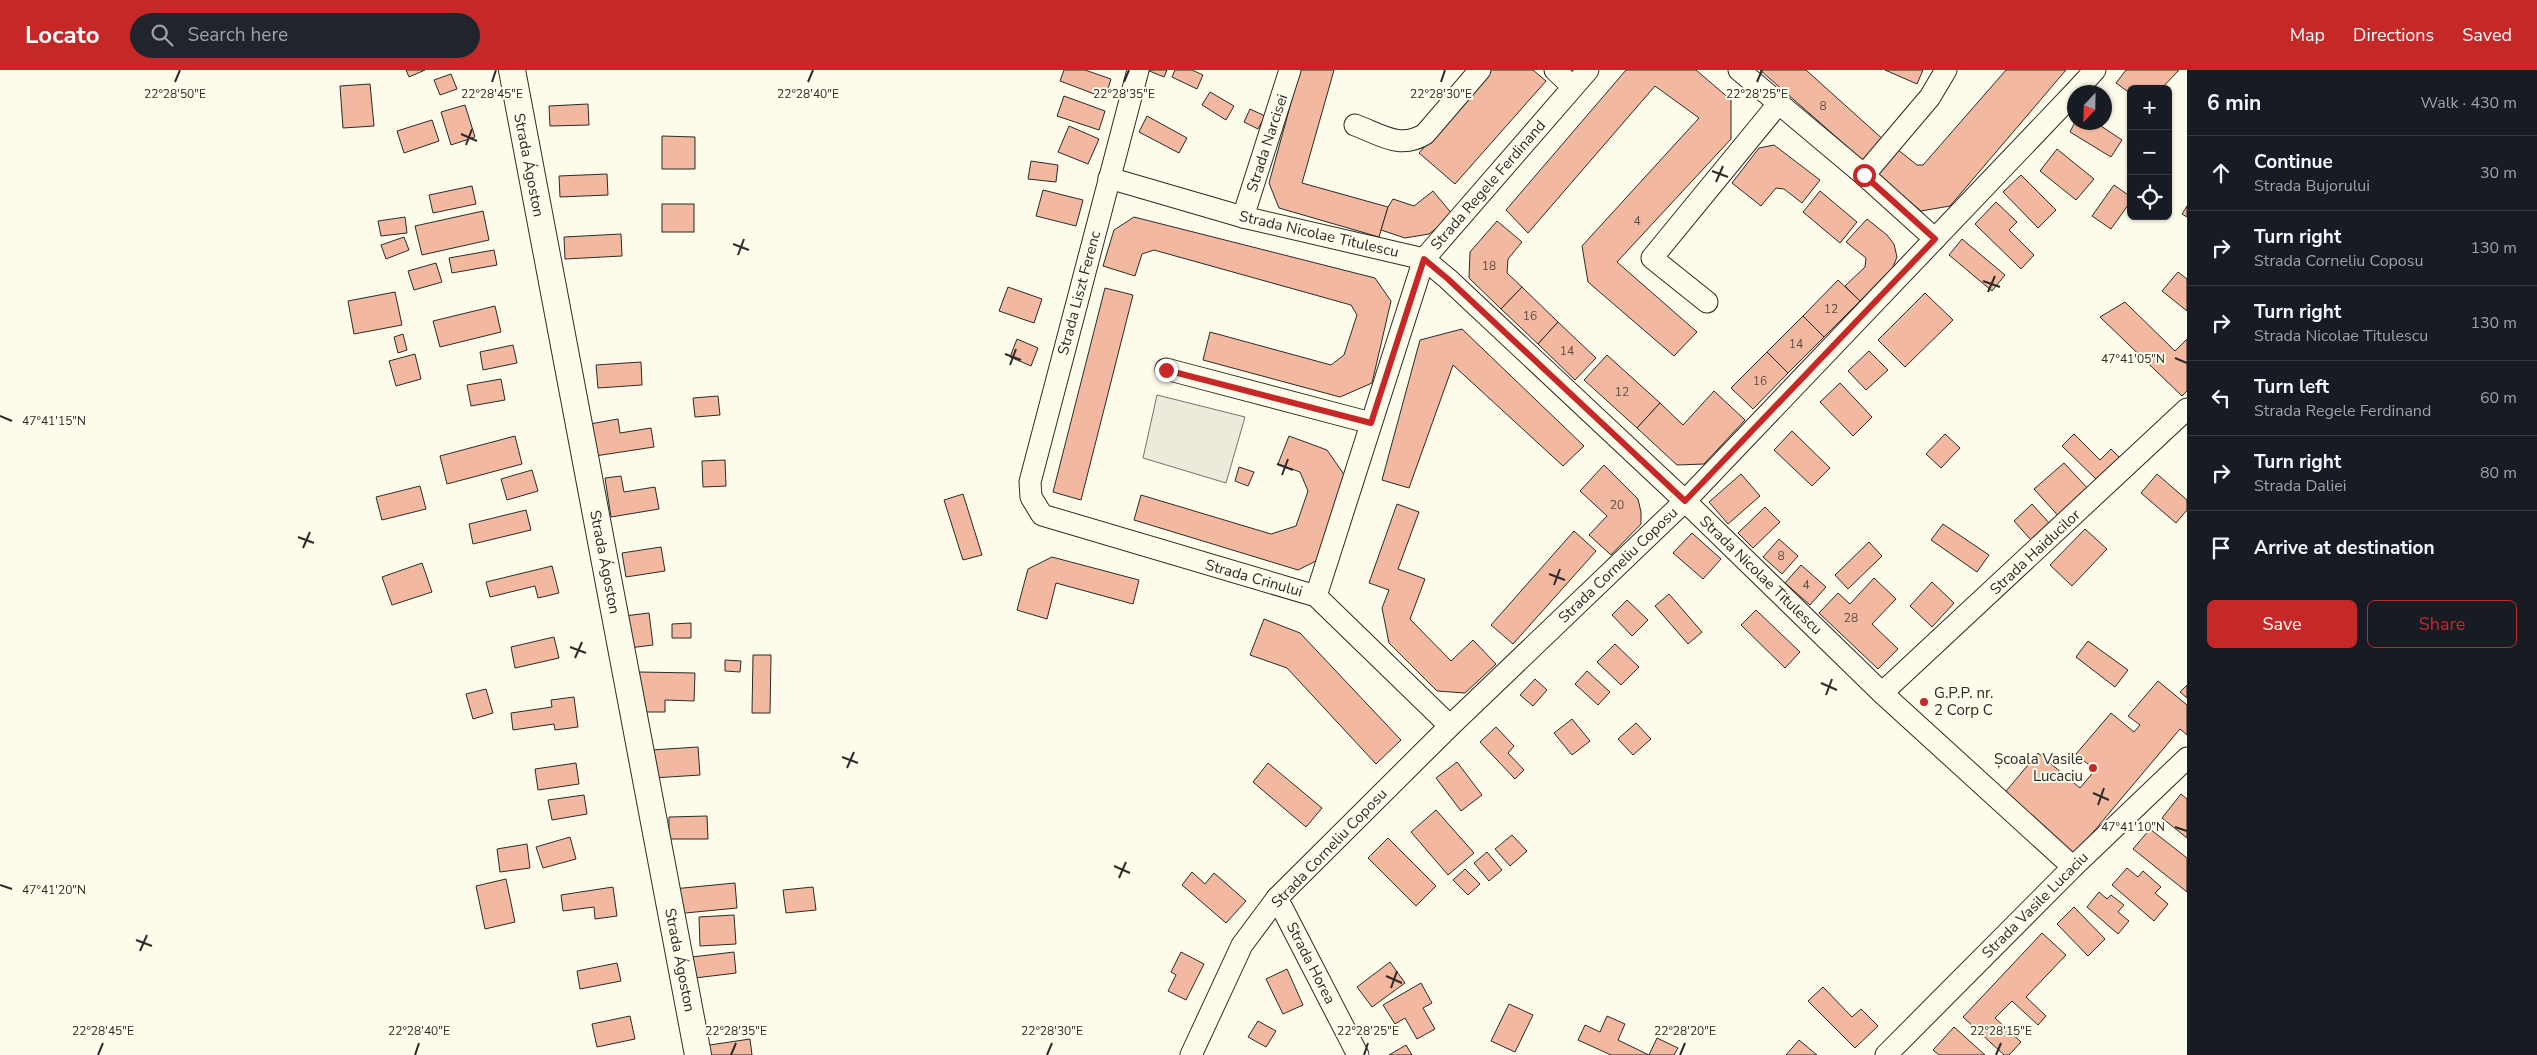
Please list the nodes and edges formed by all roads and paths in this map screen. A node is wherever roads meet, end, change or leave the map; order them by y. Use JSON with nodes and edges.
{"nodes":[{"id":1,"x":512,"y":70,"type":"edge"},
{"id":2,"x":1138,"y":70,"type":"edge"},
{"id":3,"x":1290,"y":70,"type":"edge"},
{"id":4,"x":1480,"y":70,"type":"edge"},
{"id":5,"x":1555,"y":70,"type":"edge"},
{"id":6,"x":1588,"y":70,"type":"edge"},
{"id":7,"x":1739,"y":70,"type":"edge"},
{"id":8,"x":1946,"y":70,"type":"edge"},
{"id":9,"x":2095,"y":70,"type":"edge"},
{"id":10,"x":2082,"y":85,"type":"edge"},
{"id":11,"x":1573,"y":88,"type":"junction"},
{"id":12,"x":2067,"y":101,"type":"edge"},
{"id":13,"x":1779,"y":103,"type":"junction"},
{"id":14,"x":1355,"y":125,"type":"dead end"},
{"id":15,"x":1864,"y":175,"type":"junction"},
{"id":16,"x":1109,"y":178,"type":"junction"},
{"id":17,"x":1244,"y":217,"type":"junction"},
{"id":18,"x":1935,"y":239,"type":"junction"},
{"id":19,"x":1424,"y":259,"type":"junction"},
{"id":20,"x":1707,"y":302,"type":"dead end"},
{"id":21,"x":1166,"y":370,"type":"dead end"},
{"id":22,"x":2187,"y":409,"type":"edge"},
{"id":23,"x":1371,"y":423,"type":"junction"},
{"id":24,"x":1685,"y":501,"type":"junction"},
{"id":25,"x":1042,"y":515,"type":"joint"},
{"id":26,"x":1316,"y":596,"type":"junction"},
{"id":27,"x":1882,"y":693,"type":"junction"},
{"id":28,"x":1450,"y":726,"type":"junction"},
{"id":29,"x":2187,"y":758,"type":"edge"},
{"id":30,"x":2073,"y":867,"type":"junction"},
{"id":31,"x":1277,"y":898,"type":"junction"},
{"id":32,"x":698,"y":1055,"type":"edge"},
{"id":33,"x":1192,"y":1055,"type":"edge"},
{"id":34,"x":1358,"y":1055,"type":"edge"},
{"id":35,"x":1886,"y":1055,"type":"edge"}],
"edges":[{"from":1,"to":32,"type":"main road","name":"Strada Ágoston"},
{"from":2,"to":16,"type":"street","name":"Strada Liszt Ferenc"},
{"from":3,"to":17,"type":"street","name":"Strada Narcisei"},
{"from":4,"to":14,"type":"street"},
{"from":5,"to":11,"type":"street"},
{"from":6,"to":11,"type":"street","name":"Strada Regele Ferdinand"},
{"from":7,"to":13,"type":"street"},
{"from":8,"to":15,"type":"street"},
{"from":9,"to":10,"type":"street","name":"Strada Corneliu Coposu"},
{"from":11,"to":19,"type":"street","name":"Strada Regele Ferdinand"},
{"from":12,"to":18,"type":"street","name":"Strada Corneliu Coposu"},
{"from":13,"to":15,"type":"street"},
{"from":13,"to":20,"type":"street"},
{"from":15,"to":18,"type":"street"},
{"from":16,"to":17,"type":"street","name":"Strada Nicolae Titulescu"},
{"from":16,"to":25,"type":"street","name":"Strada Liszt Ferenc"},
{"from":17,"to":19,"type":"street","name":"Strada Nicolae Titulescu"},
{"from":18,"to":24,"type":"street","name":"Strada Corneliu Coposu"},
{"from":19,"to":23,"type":"street","name":"Strada Regele Ferdinand"},
{"from":19,"to":24,"type":"street","name":"Strada Nicolae Titulescu"},
{"from":21,"to":23,"type":"street"},
{"from":22,"to":27,"type":"street","name":"Strada Haiducilor"},
{"from":23,"to":26,"type":"street","name":"Strada Regele Ferdinand"},
{"from":24,"to":27,"type":"street","name":"Strada Nicolae Titulescu"},
{"from":24,"to":28,"type":"street","name":"Strada Corneliu Coposu"},
{"from":25,"to":26,"type":"street","name":"Strada Crinului"},
{"from":26,"to":28,"type":"street","name":"Strada Crinului"},
{"from":27,"to":30,"type":"street","name":"Strada Nicolae Titulescu"},
{"from":28,"to":31,"type":"street","name":"Strada Corneliu Coposu"},
{"from":29,"to":30,"type":"street","name":"Strada Vasile Lucaciu"},
{"from":30,"to":35,"type":"street","name":"Strada Vasile Lucaciu"},
{"from":31,"to":33,"type":"street","name":"Strada Corneliu Coposu"},
{"from":31,"to":34,"type":"street","name":"Strada Horea"}]}
